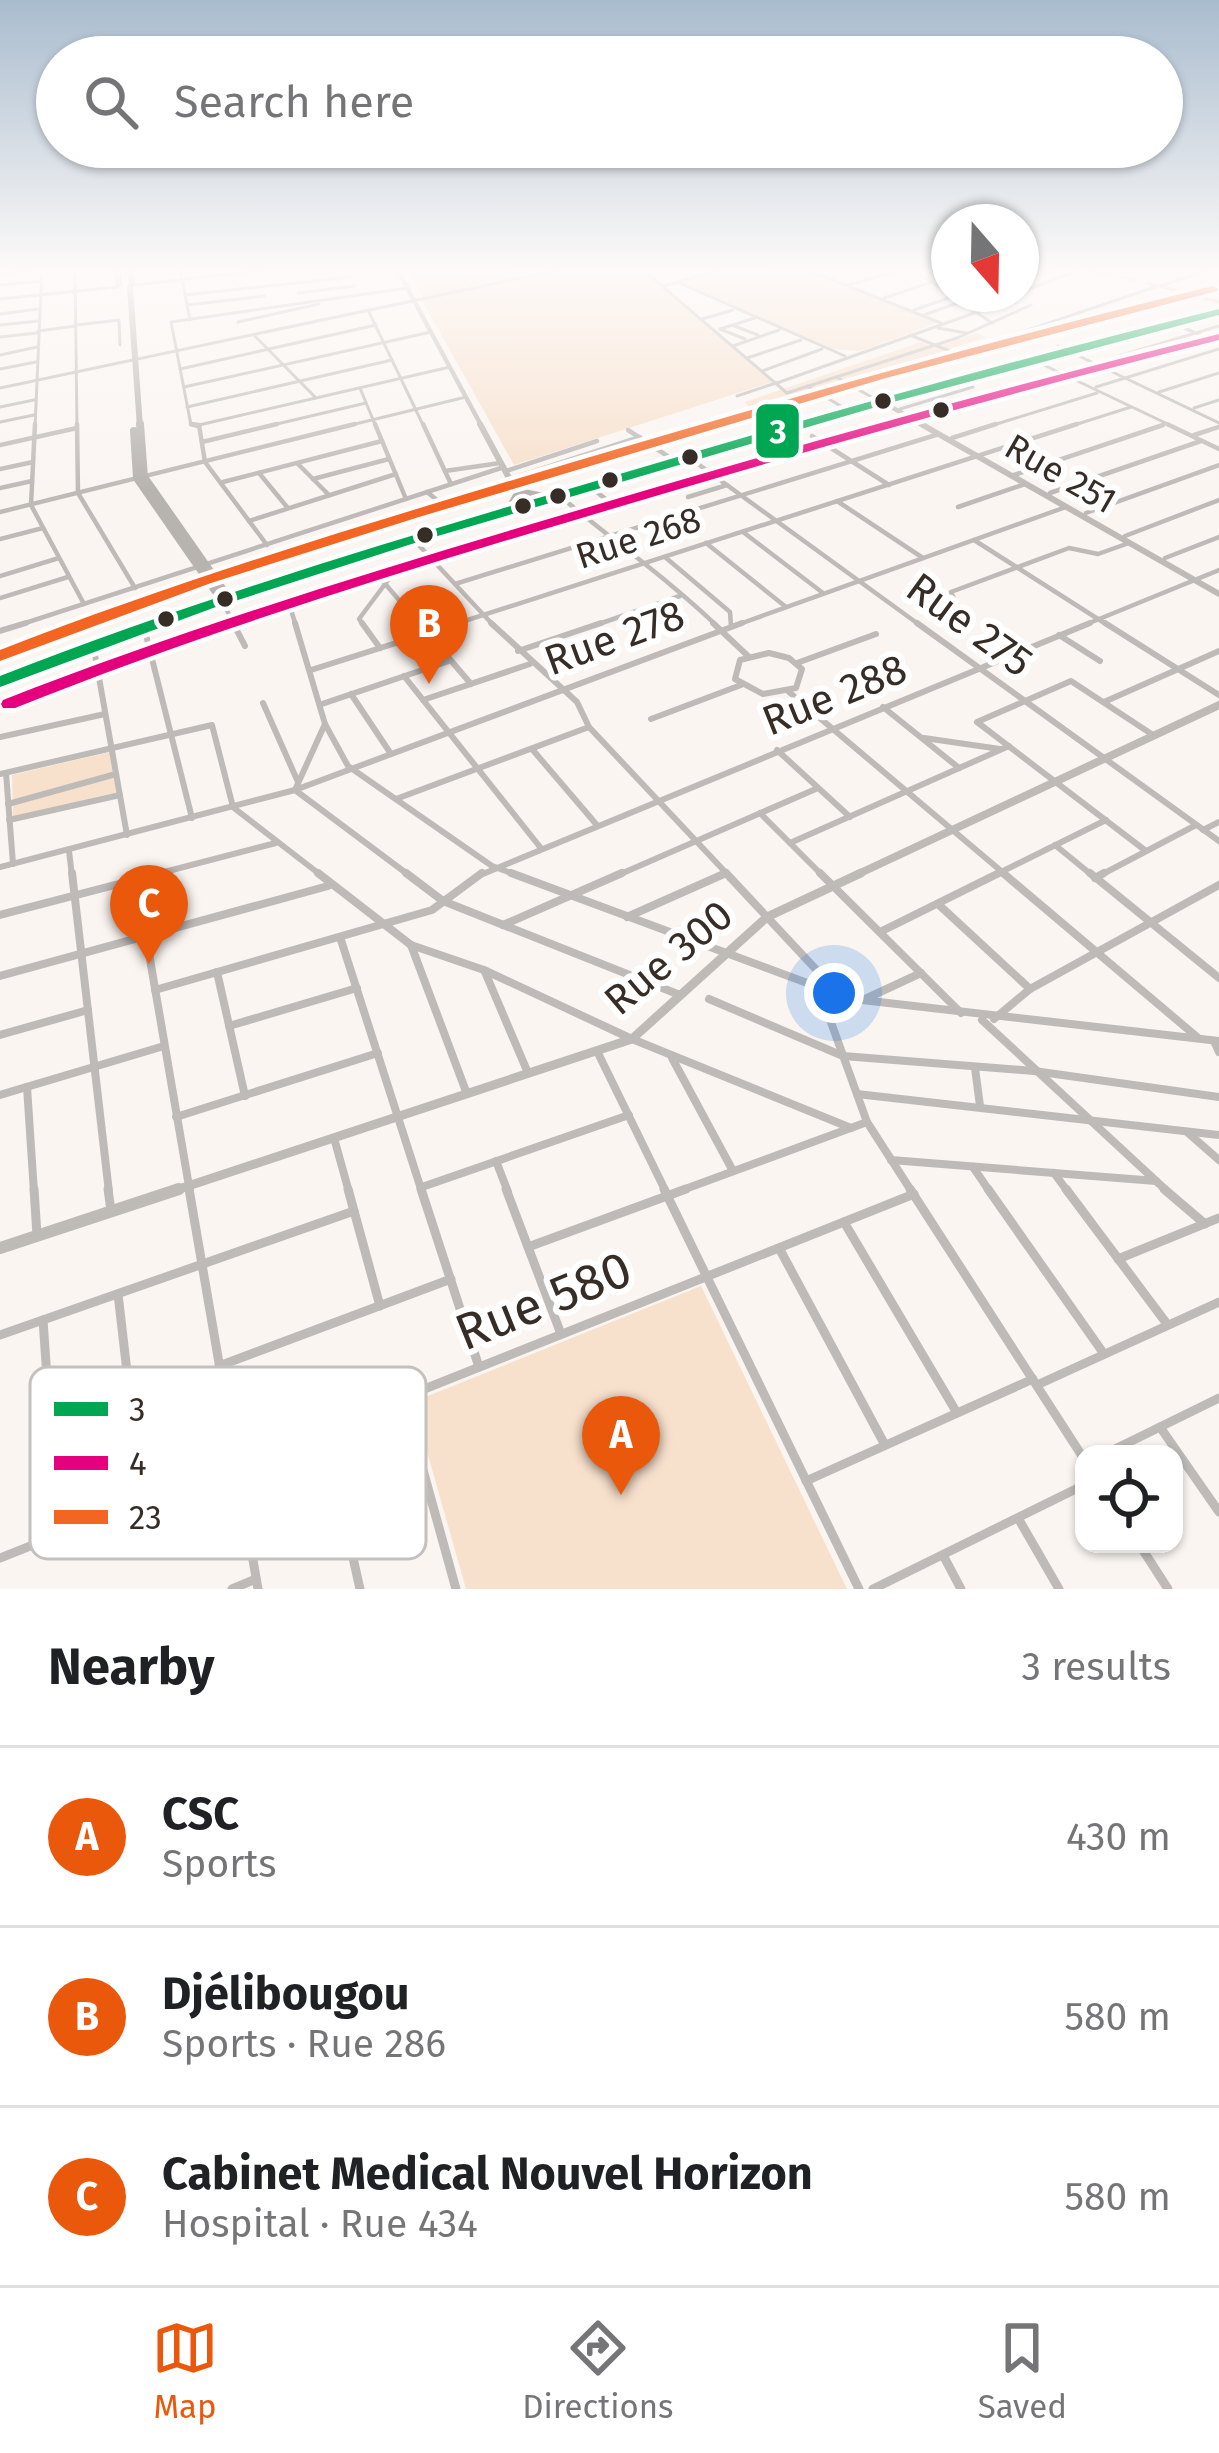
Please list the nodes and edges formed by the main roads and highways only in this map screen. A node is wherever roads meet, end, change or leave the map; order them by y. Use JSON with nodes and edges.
{"nodes":[{"id":1,"x":130,"y":343,"type":"edge"},
{"id":2,"x":1077,"y":343,"type":"edge"},
{"id":3,"x":1060,"y":347,"type":"junction"},
{"id":4,"x":879,"y":399,"type":"junction"},
{"id":5,"x":687,"y":456,"type":"junction"},
{"id":6,"x":543,"y":497,"type":"junction"},
{"id":7,"x":524,"y":504,"type":"junction"},
{"id":8,"x":512,"y":506,"type":"junction"},
{"id":9,"x":223,"y":596,"type":"junction"},
{"id":10,"x":145,"y":623,"type":"junction"},
{"id":11,"x":0,"y":679,"type":"edge"}],
"edges":[{"from":1,"to":9,"type":"main road"},
{"from":2,"to":3,"type":"main road"},
{"from":3,"to":4,"type":"main road"},
{"from":3,"to":4,"type":"main road"},
{"from":4,"to":5,"type":"main road"},
{"from":4,"to":5,"type":"main road"},
{"from":5,"to":6,"type":"main road"},
{"from":5,"to":7,"type":"main road"},
{"from":6,"to":7,"type":"main road"},
{"from":6,"to":8,"type":"main road"},
{"from":7,"to":8,"type":"main road"},
{"from":7,"to":9,"type":"main road"},
{"from":8,"to":9,"type":"main road"},
{"from":9,"to":10,"type":"main road"},
{"from":10,"to":11,"type":"main road"},
{"from":10,"to":11,"type":"main road"}]}
